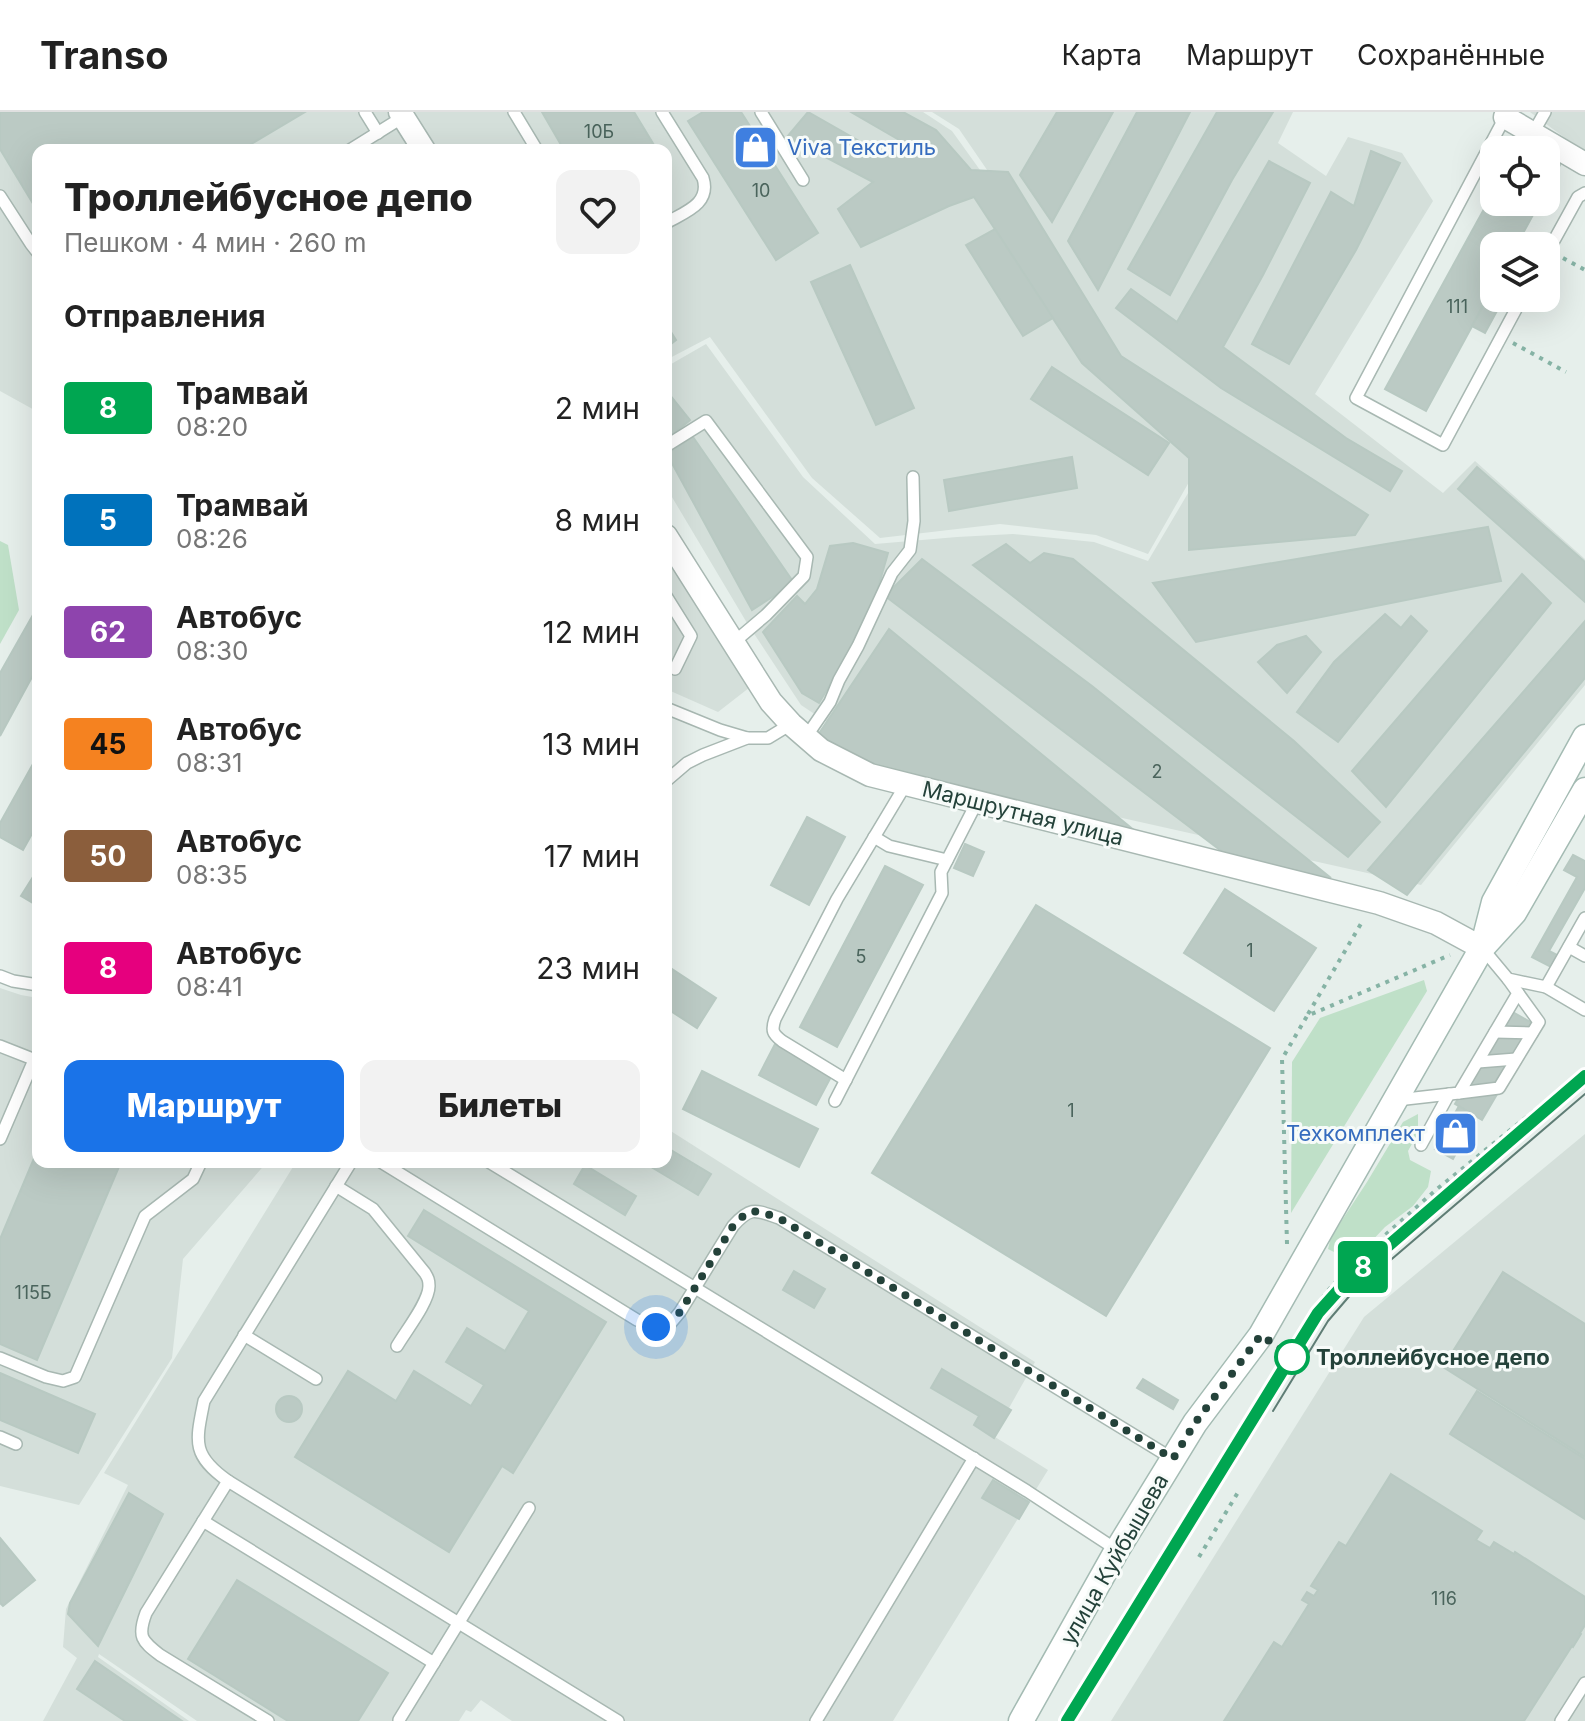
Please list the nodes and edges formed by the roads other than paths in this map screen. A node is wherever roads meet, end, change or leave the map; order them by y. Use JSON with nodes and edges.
{"nodes":[{"id":1,"x":365,"y":112,"type":"edge"},
{"id":2,"x":514,"y":112,"type":"edge"},
{"id":3,"x":662,"y":112,"type":"edge"},
{"id":4,"x":761,"y":112,"type":"edge"},
{"id":5,"x":1545,"y":112,"type":"edge"},
{"id":6,"x":401,"y":114,"type":"edge"},
{"id":7,"x":1500,"y":115,"type":"edge"},
{"id":8,"x":378,"y":133,"type":"junction"},
{"id":9,"x":1533,"y":133,"type":"junction"},
{"id":10,"x":360,"y":144,"type":"edge"},
{"id":11,"x":420,"y":144,"type":"edge"},
{"id":12,"x":533,"y":144,"type":"edge"},
{"id":13,"x":1585,"y":164,"type":"edge"},
{"id":14,"x":803,"y":180,"type":"dead end"},
{"id":15,"x":1585,"y":193,"type":"edge"},
{"id":16,"x":0,"y":196,"type":"edge"},
{"id":17,"x":672,"y":219,"type":"edge"},
{"id":18,"x":1559,"y":232,"type":"edge"},
{"id":19,"x":32,"y":244,"type":"edge"},
{"id":20,"x":1514,"y":312,"type":"edge"},
{"id":21,"x":672,"y":442,"type":"edge"},
{"id":22,"x":913,"y":477,"type":"dead end"},
{"id":23,"x":672,"y":546,"type":"edge"},
{"id":24,"x":672,"y":606,"type":"edge"},
{"id":25,"x":733,"y":643,"type":"junction"},
{"id":26,"x":675,"y":669,"type":"dead end"},
{"id":27,"x":672,"y":710,"type":"edge"},
{"id":28,"x":799,"y":730,"type":"junction"},
{"id":29,"x":1585,"y":737,"type":"edge"},
{"id":30,"x":747,"y":738,"type":"junction"},
{"id":31,"x":672,"y":776,"type":"edge"},
{"id":32,"x":906,"y":784,"type":"junction"},
{"id":33,"x":1585,"y":790,"type":"edge"},
{"id":34,"x":977,"y":802,"type":"junction"},
{"id":35,"x":874,"y":837,"type":"junction"},
{"id":36,"x":947,"y":860,"type":"junction"},
{"id":37,"x":1585,"y":918,"type":"edge"},
{"id":38,"x":1569,"y":947,"type":"junction"},
{"id":39,"x":1482,"y":948,"type":"junction"},
{"id":40,"x":1585,"y":956,"type":"edge"},
{"id":41,"x":0,"y":976,"type":"edge"},
{"id":42,"x":1508,"y":979,"type":"junction"},
{"id":43,"x":32,"y":984,"type":"edge"},
{"id":44,"x":1546,"y":987,"type":"junction"},
{"id":45,"x":1518,"y":993,"type":"junction"},
{"id":46,"x":1585,"y":1010,"type":"edge"},
{"id":47,"x":1495,"y":1032,"type":"junction"},
{"id":48,"x":1532,"y":1033,"type":"junction"},
{"id":49,"x":0,"y":1046,"type":"edge"},
{"id":50,"x":32,"y":1059,"type":"edge"},
{"id":51,"x":1516,"y":1059,"type":"junction"},
{"id":52,"x":1478,"y":1062,"type":"junction"},
{"id":53,"x":32,"y":1070,"type":"edge"},
{"id":54,"x":846,"y":1080,"type":"junction"},
{"id":55,"x":1454,"y":1094,"type":"junction"},
{"id":56,"x":1396,"y":1100,"type":"junction"},
{"id":57,"x":835,"y":1101,"type":"dead end"},
{"id":58,"x":0,"y":1139,"type":"edge"},
{"id":59,"x":1421,"y":1145,"type":"dead end"},
{"id":60,"x":198,"y":1168,"type":"edge"},
{"id":61,"x":347,"y":1168,"type":"edge"},
{"id":62,"x":391,"y":1168,"type":"edge"},
{"id":63,"x":499,"y":1168,"type":"edge"},
{"id":64,"x":336,"y":1186,"type":"junction"},
{"id":65,"x":695,"y":1288,"type":"junction"},
{"id":66,"x":244,"y":1335,"type":"junction"},
{"id":67,"x":397,"y":1346,"type":"dead end"},
{"id":68,"x":0,"y":1358,"type":"edge"},
{"id":69,"x":316,"y":1379,"type":"dead end"},
{"id":70,"x":0,"y":1437,"type":"edge"},
{"id":71,"x":16,"y":1444,"type":"dead end"},
{"id":72,"x":974,"y":1458,"type":"junction"},
{"id":73,"x":1173,"y":1459,"type":"junction"},
{"id":74,"x":228,"y":1481,"type":"junction"},
{"id":75,"x":529,"y":1508,"type":"dead end"},
{"id":76,"x":203,"y":1521,"type":"junction"},
{"id":77,"x":1117,"y":1550,"type":"junction"},
{"id":78,"x":458,"y":1622,"type":"junction"},
{"id":79,"x":434,"y":1663,"type":"junction"},
{"id":80,"x":1585,"y":1683,"type":"edge"},
{"id":81,"x":1580,"y":1701,"type":"edge"},
{"id":82,"x":399,"y":1720,"type":"edge"},
{"id":83,"x":268,"y":1721,"type":"edge"},
{"id":84,"x":618,"y":1721,"type":"edge"},
{"id":85,"x":816,"y":1721,"type":"edge"},
{"id":86,"x":1021,"y":1721,"type":"edge"},
{"id":87,"x":1561,"y":1721,"type":"edge"}],
"edges":[{"from":1,"to":8,"type":"lane"},
{"from":2,"to":12,"type":"lane"},
{"from":3,"to":17,"type":"lane"},
{"from":4,"to":14,"type":"lane"},
{"from":5,"to":9,"type":"lane"},
{"from":6,"to":8,"type":"lane"},
{"from":6,"to":11,"type":"street"},
{"from":7,"to":9,"type":"street"},
{"from":7,"to":20,"type":"lane"},
{"from":8,"to":10,"type":"lane"},
{"from":9,"to":13,"type":"street"},
{"from":15,"to":18,"type":"lane"},
{"from":16,"to":19,"type":"lane"},
{"from":21,"to":25,"type":"lane"},
{"from":22,"to":28,"type":"lane"},
{"from":23,"to":25,"type":"street","name":"Маршрутная улица"},
{"from":24,"to":26,"type":"lane"},
{"from":25,"to":28,"type":"street","name":"Маршрутная улица"},
{"from":27,"to":30,"type":"lane"},
{"from":28,"to":30,"type":"lane"},
{"from":28,"to":32,"type":"street","name":"Маршрутная улица"},
{"from":29,"to":39,"type":"main road","name":"улица Куйбышева"},
{"from":30,"to":31,"type":"lane"},
{"from":32,"to":34,"type":"street","name":"Маршрутная улица"},
{"from":32,"to":35,"type":"lane"},
{"from":33,"to":39,"type":"main road","name":"улица Куйбышева"},
{"from":34,"to":36,"type":"lane"},
{"from":34,"to":39,"type":"street","name":"Маршрутная улица"},
{"from":35,"to":36,"type":"lane"},
{"from":35,"to":54,"type":"lane"},
{"from":36,"to":54,"type":"lane"},
{"from":37,"to":38,"type":"lane"},
{"from":38,"to":40,"type":"lane"},
{"from":38,"to":44,"type":"lane"},
{"from":39,"to":42,"type":"lane"},
{"from":39,"to":56,"type":"main road","name":"улица Куйбышева"},
{"from":41,"to":43,"type":"lane"},
{"from":42,"to":44,"type":"lane"},
{"from":42,"to":45,"type":"lane"},
{"from":44,"to":46,"type":"lane"},
{"from":45,"to":47,"type":"lane"},
{"from":45,"to":48,"type":"lane"},
{"from":47,"to":48,"type":"lane"},
{"from":47,"to":52,"type":"lane"},
{"from":48,"to":51,"type":"lane"},
{"from":49,"to":50,"type":"lane"},
{"from":51,"to":52,"type":"lane"},
{"from":51,"to":55,"type":"lane"},
{"from":52,"to":55,"type":"lane"},
{"from":53,"to":58,"type":"lane"},
{"from":54,"to":57,"type":"lane"},
{"from":55,"to":56,"type":"lane"},
{"from":55,"to":59,"type":"lane"},
{"from":56,"to":73,"type":"main road","name":"улица Куйбышева"},
{"from":60,"to":68,"type":"lane"},
{"from":61,"to":64,"type":"lane"},
{"from":62,"to":65,"type":"lane"},
{"from":63,"to":65,"type":"lane"},
{"from":64,"to":66,"type":"lane"},
{"from":64,"to":67,"type":"lane"},
{"from":65,"to":72,"type":"lane"},
{"from":65,"to":73,"type":"lane"},
{"from":66,"to":69,"type":"lane"},
{"from":66,"to":74,"type":"lane"},
{"from":70,"to":71,"type":"lane"},
{"from":72,"to":77,"type":"lane"},
{"from":72,"to":85,"type":"lane"},
{"from":73,"to":77,"type":"main road","name":"улица Куйбышева"},
{"from":74,"to":76,"type":"lane"},
{"from":74,"to":78,"type":"lane"},
{"from":75,"to":78,"type":"lane"},
{"from":76,"to":79,"type":"lane"},
{"from":76,"to":83,"type":"lane"},
{"from":77,"to":86,"type":"main road","name":"улица Куйбышева"},
{"from":78,"to":79,"type":"lane"},
{"from":78,"to":84,"type":"lane"},
{"from":79,"to":82,"type":"lane"},
{"from":80,"to":81,"type":"lane"},
{"from":81,"to":87,"type":"lane"}]}
